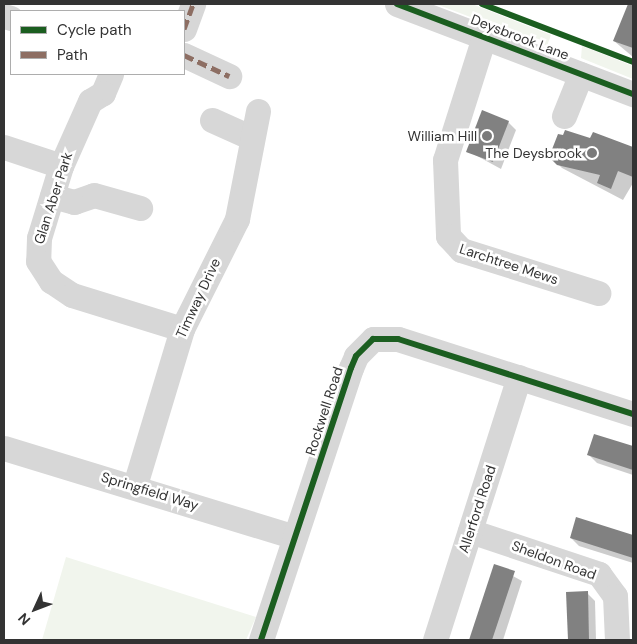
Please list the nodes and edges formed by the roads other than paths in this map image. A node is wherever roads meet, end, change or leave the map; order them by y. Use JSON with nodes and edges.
{"nodes":[{"id":1,"x":193,"y":4,"type":"edge"},
{"id":2,"x":397,"y":4,"type":"edge"},
{"id":3,"x":185,"y":25,"type":"edge"},
{"id":4,"x":484,"y":37,"type":"junction"},
{"id":5,"x":185,"y":55,"type":"edge"},
{"id":6,"x":581,"y":74,"type":"junction"},
{"id":7,"x":111,"y":75,"type":"edge"},
{"id":8,"x":229,"y":76,"type":"dead end"},
{"id":9,"x":633,"y":94,"type":"edge"},
{"id":10,"x":258,"y":111,"type":"dead end"},
{"id":11,"x":564,"y":116,"type":"dead end"},
{"id":12,"x":212,"y":120,"type":"dead end"},
{"id":13,"x":252,"y":138,"type":"junction"},
{"id":14,"x":4,"y":147,"type":"edge"},
{"id":15,"x":61,"y":166,"type":"junction"},
{"id":16,"x":52,"y":196,"type":"junction"},
{"id":17,"x":140,"y":208,"type":"dead end"},
{"id":18,"x":598,"y":293,"type":"dead end"},
{"id":19,"x":182,"y":329,"type":"junction"},
{"id":20,"x":519,"y":377,"type":"junction"},
{"id":21,"x":633,"y":414,"type":"edge"},
{"id":22,"x":4,"y":448,"type":"edge"},
{"id":23,"x":134,"y":485,"type":"junction"},
{"id":24,"x":470,"y":531,"type":"junction"},
{"id":25,"x":295,"y":537,"type":"junction"},
{"id":26,"x":625,"y":615,"type":"edge"},
{"id":27,"x":261,"y":640,"type":"edge"},
{"id":28,"x":435,"y":640,"type":"edge"},
{"id":29,"x":617,"y":640,"type":"edge"}],
"edges":[{"from":1,"to":3,"type":"street"},
{"from":2,"to":4,"type":"street","name":"Deysbrook Lane"},
{"from":4,"to":6,"type":"street","name":"Deysbrook Lane"},
{"from":4,"to":18,"type":"street","name":"Larchtree Mews"},
{"from":5,"to":8,"type":"street"},
{"from":6,"to":9,"type":"street","name":"Deysbrook Lane"},
{"from":6,"to":11,"type":"street"},
{"from":7,"to":15,"type":"street","name":"Glan Aber Park"},
{"from":10,"to":13,"type":"street","name":"Timway Drive"},
{"from":12,"to":13,"type":"street"},
{"from":13,"to":19,"type":"street","name":"Timway Drive"},
{"from":14,"to":15,"type":"street"},
{"from":15,"to":16,"type":"street","name":"Glan Aber Park"},
{"from":16,"to":17,"type":"street"},
{"from":16,"to":19,"type":"street","name":"Glan Aber Park"},
{"from":19,"to":23,"type":"street","name":"Timway Drive"},
{"from":20,"to":21,"type":"street","name":"Rockwell Road"},
{"from":20,"to":24,"type":"street","name":"Allerford Road"},
{"from":20,"to":25,"type":"street","name":"Rockwell Road"},
{"from":22,"to":23,"type":"street","name":"Springfield Way"},
{"from":23,"to":25,"type":"street","name":"Springfield Way"},
{"from":24,"to":26,"type":"street","name":"Sheldon Road"},
{"from":24,"to":28,"type":"street","name":"Allerford Road"},
{"from":25,"to":27,"type":"street","name":"Rockwell Road"},
{"from":26,"to":29,"type":"street","name":"Sheldon Road"}]}
